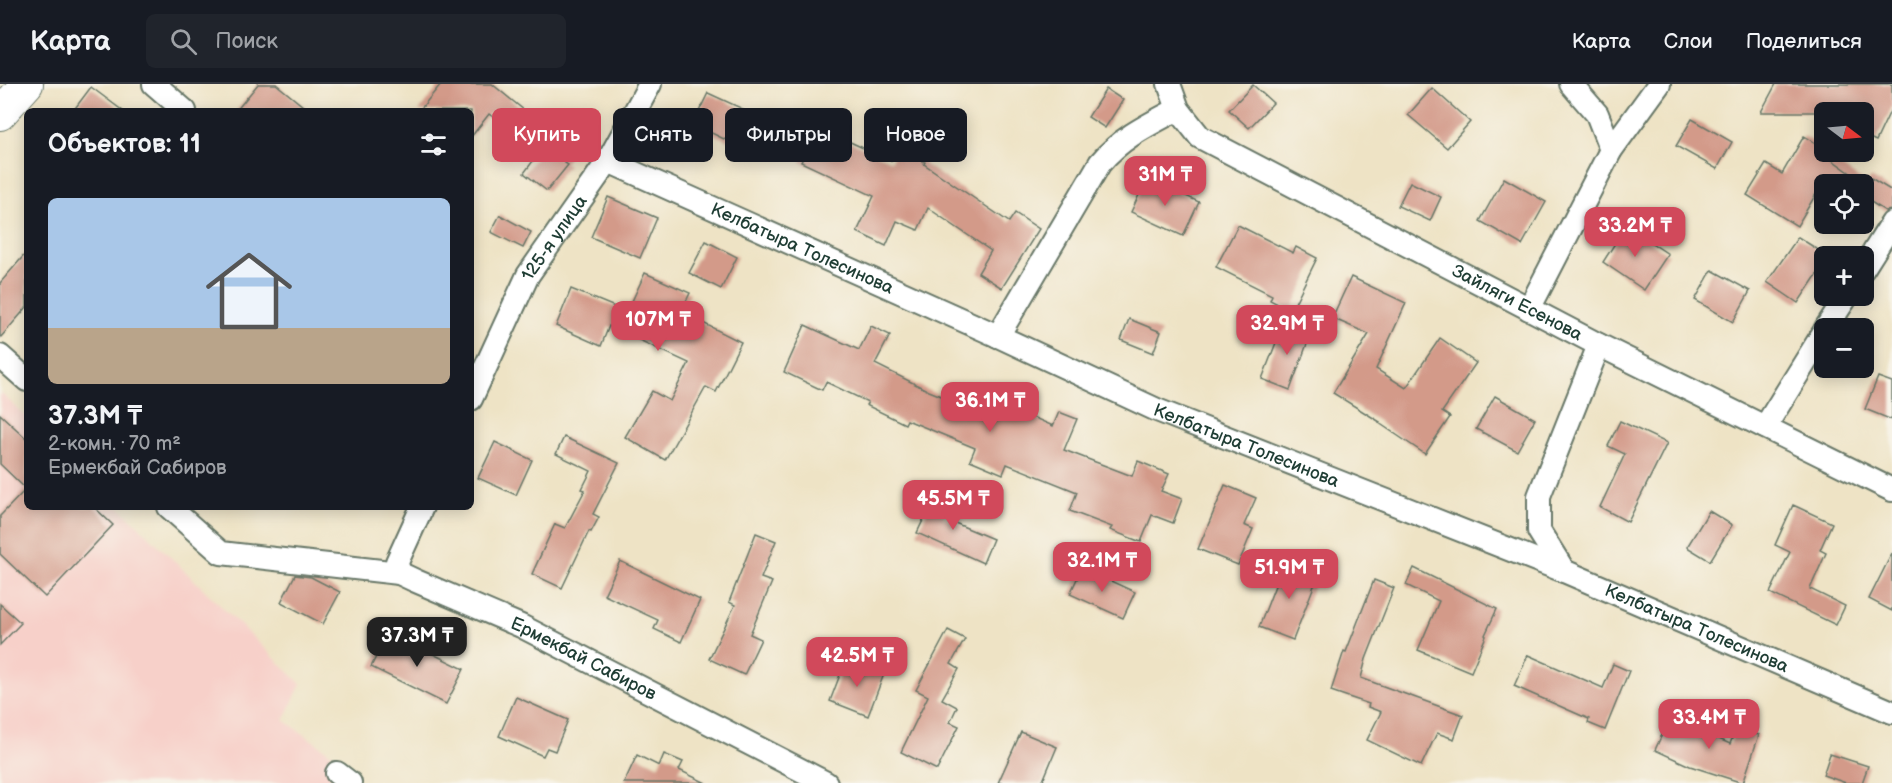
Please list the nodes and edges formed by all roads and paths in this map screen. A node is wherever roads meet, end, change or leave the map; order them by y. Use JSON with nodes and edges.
{"nodes":[{"id":1,"x":27,"y":84,"type":"edge"},
{"id":2,"x":154,"y":84,"type":"edge"},
{"id":3,"x":650,"y":84,"type":"edge"},
{"id":4,"x":1169,"y":84,"type":"edge"},
{"id":5,"x":1571,"y":84,"type":"edge"},
{"id":6,"x":1659,"y":84,"type":"edge"},
{"id":7,"x":182,"y":108,"type":"edge"},
{"id":8,"x":1178,"y":110,"type":"junction"},
{"id":9,"x":0,"y":114,"type":"edge"},
{"id":10,"x":1611,"y":150,"type":"junction"},
{"id":11,"x":608,"y":160,"type":"junction"},
{"id":12,"x":1892,"y":223,"type":"edge"},
{"id":13,"x":1874,"y":252,"type":"edge"},
{"id":14,"x":1529,"y":309,"type":"junction"},
{"id":15,"x":998,"y":336,"type":"junction"},
{"id":16,"x":1599,"y":345,"type":"junction"},
{"id":17,"x":1814,"y":348,"type":"edge"},
{"id":18,"x":0,"y":356,"type":"edge"},
{"id":19,"x":24,"y":377,"type":"edge"},
{"id":20,"x":474,"y":392,"type":"edge"},
{"id":21,"x":1765,"y":427,"type":"junction"},
{"id":22,"x":1892,"y":490,"type":"edge"},
{"id":23,"x":172,"y":510,"type":"edge"},
{"id":24,"x":421,"y":510,"type":"edge"},
{"id":25,"x":1564,"y":571,"type":"junction"},
{"id":26,"x":399,"y":573,"type":"junction"},
{"id":27,"x":1892,"y":712,"type":"edge"},
{"id":28,"x":825,"y":783,"type":"edge"}],
"edges":[{"from":1,"to":9,"type":"street"},
{"from":2,"to":7,"type":"street"},
{"from":3,"to":11,"type":"street","name":"125-я улица"},
{"from":4,"to":8,"type":"street","name":"Зайляги Есенова"},
{"from":5,"to":10,"type":"street"},
{"from":6,"to":10,"type":"street"},
{"from":8,"to":14,"type":"street","name":"Зайляги Есенова"},
{"from":8,"to":15,"type":"street"},
{"from":10,"to":14,"type":"street"},
{"from":11,"to":15,"type":"street","name":"Келбатыра Толесинова"},
{"from":11,"to":20,"type":"street","name":"125-я улица"},
{"from":12,"to":13,"type":"street"},
{"from":14,"to":16,"type":"street","name":"Зайляги Есенова"},
{"from":15,"to":25,"type":"street","name":"Келбатыра Толесинова"},
{"from":16,"to":21,"type":"street","name":"Зайляги Есенова"},
{"from":16,"to":25,"type":"street"},
{"from":17,"to":21,"type":"street"},
{"from":18,"to":19,"type":"street"},
{"from":21,"to":22,"type":"street","name":"Зайляги Есенова"},
{"from":23,"to":26,"type":"street","name":"Ермекбай Сабиров"},
{"from":24,"to":26,"type":"street"},
{"from":25,"to":27,"type":"street","name":"Келбатыра Толесинова"},
{"from":26,"to":28,"type":"street","name":"Ермекбай Сабиров"}]}
